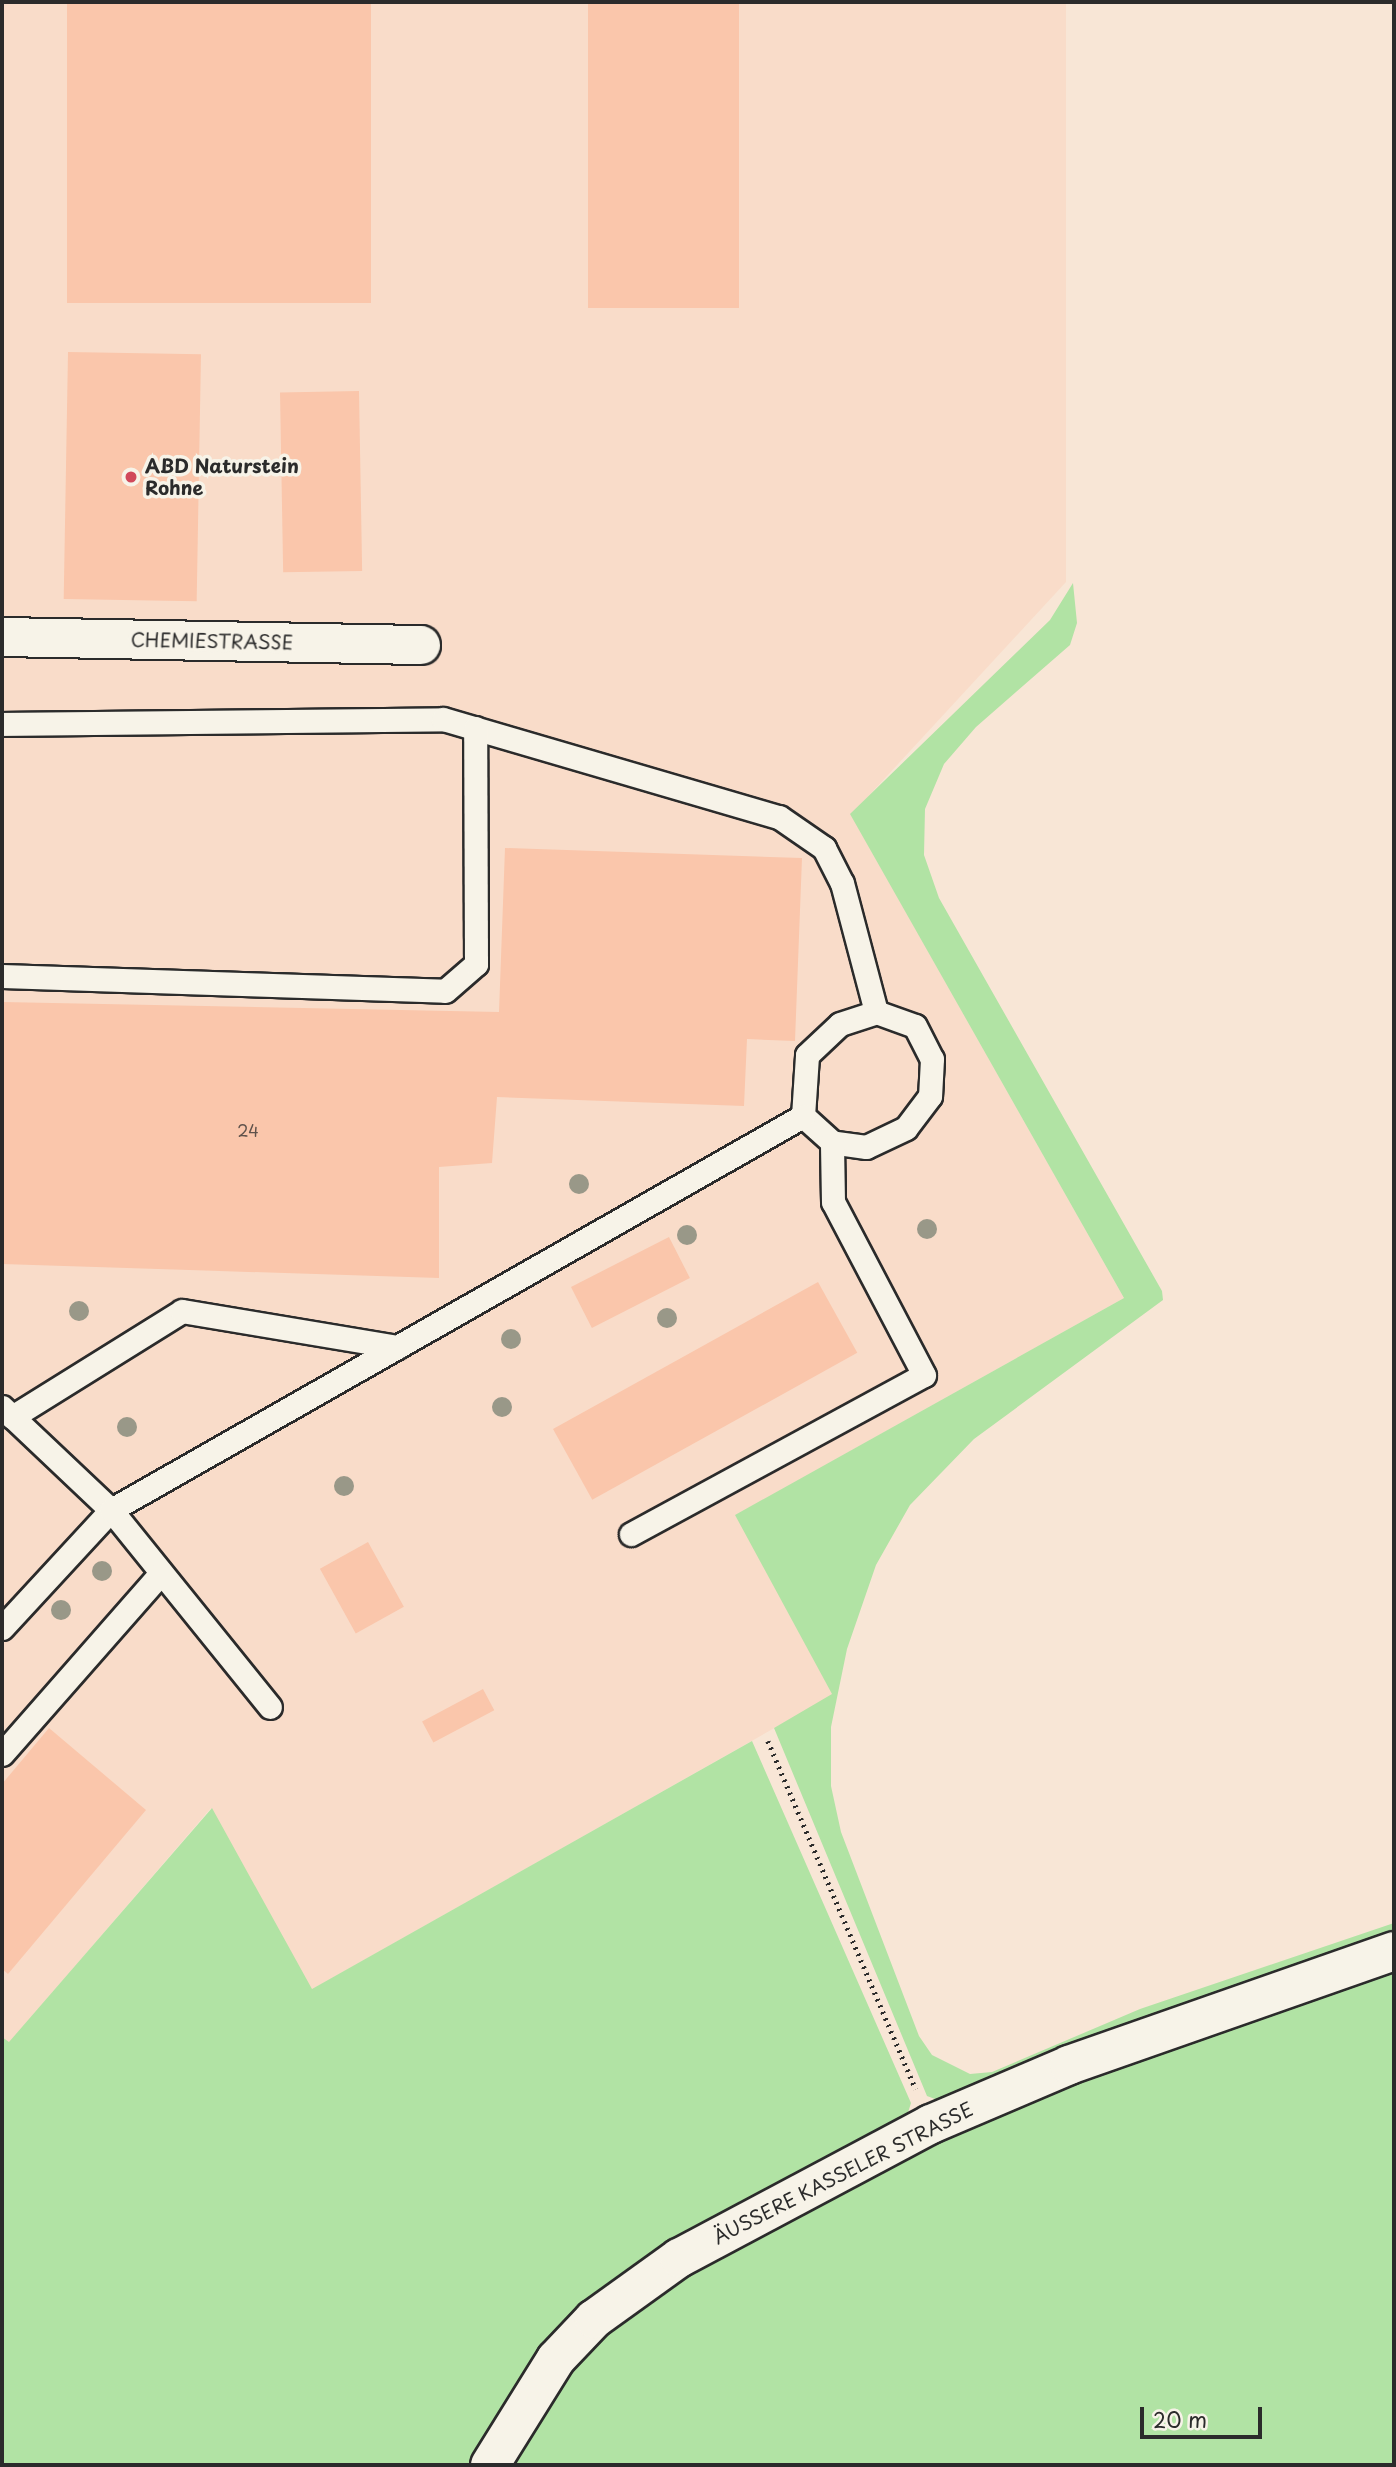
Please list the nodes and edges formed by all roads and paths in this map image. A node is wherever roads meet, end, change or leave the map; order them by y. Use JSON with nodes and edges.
{"nodes":[{"id":1,"x":2,"y":637,"type":"edge"},
{"id":2,"x":421,"y":645,"type":"dead end"},
{"id":3,"x":2,"y":724,"type":"edge"},
{"id":4,"x":475,"y":728,"type":"junction"},
{"id":5,"x":2,"y":976,"type":"edge"},
{"id":6,"x":876,"y":1012,"type":"junction"},
{"id":7,"x":803,"y":1116,"type":"junction"},
{"id":8,"x":832,"y":1142,"type":"junction"},
{"id":9,"x":397,"y":1347,"type":"junction"},
{"id":10,"x":7,"y":1412,"type":"edge"},
{"id":11,"x":111,"y":1510,"type":"junction"},
{"id":12,"x":631,"y":1534,"type":"dead end"},
{"id":13,"x":161,"y":1573,"type":"junction"},
{"id":14,"x":2,"y":1628,"type":"edge"},
{"id":15,"x":270,"y":1707,"type":"dead end"},
{"id":16,"x":768,"y":1741,"type":"dead end"},
{"id":17,"x":2,"y":1754,"type":"edge"},
{"id":18,"x":1394,"y":1951,"type":"edge"},
{"id":19,"x":918,"y":2094,"type":"dead end"},
{"id":20,"x":490,"y":2465,"type":"edge"}],
"edges":[{"from":1,"to":2,"type":"street","name":"CHEMIESTRASSE"},
{"from":3,"to":4,"type":"lane"},
{"from":4,"to":5,"type":"lane"},
{"from":4,"to":6,"type":"lane"},
{"from":6,"to":7,"type":"lane"},
{"from":6,"to":8,"type":"lane"},
{"from":7,"to":8,"type":"lane"},
{"from":7,"to":9,"type":"lane"},
{"from":8,"to":12,"type":"lane"},
{"from":9,"to":10,"type":"lane"},
{"from":9,"to":11,"type":"lane"},
{"from":10,"to":11,"type":"lane"},
{"from":11,"to":13,"type":"lane"},
{"from":11,"to":14,"type":"lane"},
{"from":13,"to":15,"type":"lane"},
{"from":13,"to":17,"type":"lane"},
{"from":16,"to":19,"type":"path"},
{"from":18,"to":20,"type":"street","name":"ÄUSSERE KASSELER STRASSE"}]}
